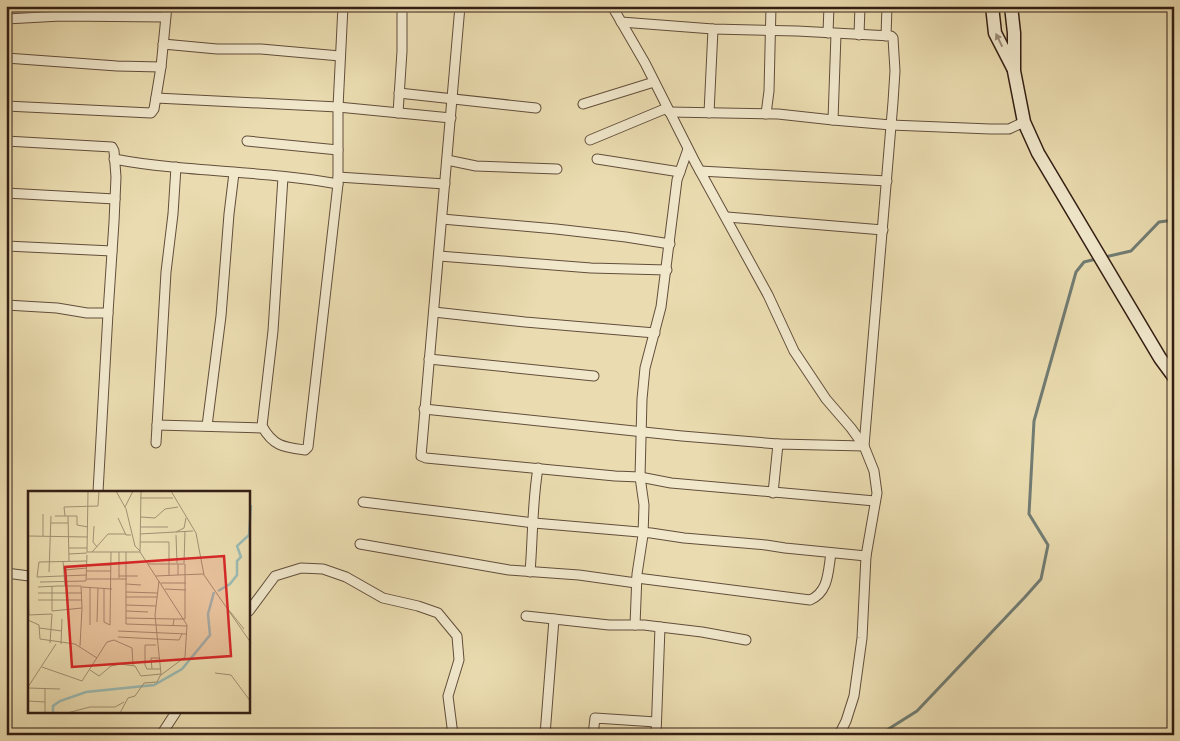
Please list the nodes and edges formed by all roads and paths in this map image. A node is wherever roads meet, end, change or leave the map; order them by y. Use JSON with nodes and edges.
{"nodes":[{"id":1,"x":167,"y":6,"type":"edge"},
{"id":2,"x":343,"y":6,"type":"edge"},
{"id":3,"x":402,"y":6,"type":"edge"},
{"id":4,"x":460,"y":6,"type":"edge"},
{"id":5,"x":612,"y":6,"type":"edge"},
{"id":6,"x":771,"y":6,"type":"edge"},
{"id":7,"x":829,"y":6,"type":"edge"},
{"id":8,"x":860,"y":6,"type":"edge"},
{"id":9,"x":887,"y":6,"type":"edge"},
{"id":10,"x":992,"y":6,"type":"edge"},
{"id":11,"x":1011,"y":6,"type":"edge"},
{"id":12,"x":165,"y":18,"type":"junction"},
{"id":13,"x":6,"y":19,"type":"edge"},
{"id":14,"x":621,"y":22,"type":"junction"},
{"id":15,"x":713,"y":29,"type":"junction"},
{"id":16,"x":771,"y":30,"type":"junction"},
{"id":17,"x":832,"y":33,"type":"junction"},
{"id":18,"x":859,"y":35,"type":"junction"},
{"id":19,"x":886,"y":36,"type":"junction"},
{"id":20,"x":162,"y":44,"type":"junction"},
{"id":21,"x":340,"y":56,"type":"junction"},
{"id":22,"x":6,"y":58,"type":"edge"},
{"id":23,"x":161,"y":67,"type":"junction"},
{"id":24,"x":1014,"y":71,"type":"junction"},
{"id":25,"x":654,"y":82,"type":"junction"},
{"id":26,"x":399,"y":93,"type":"junction"},
{"id":27,"x":156,"y":98,"type":"junction"},
{"id":28,"x":452,"y":99,"type":"junction"},
{"id":29,"x":583,"y":104,"type":"dead end"},
{"id":30,"x":6,"y":106,"type":"edge"},
{"id":31,"x":338,"y":106,"type":"junction"},
{"id":32,"x":536,"y":108,"type":"dead end"},
{"id":33,"x":668,"y":110,"type":"junction"},
{"id":34,"x":398,"y":112,"type":"junction"},
{"id":35,"x":709,"y":113,"type":"junction"},
{"id":36,"x":766,"y":114,"type":"junction"},
{"id":37,"x":451,"y":118,"type":"junction"},
{"id":38,"x":834,"y":120,"type":"junction"},
{"id":39,"x":1024,"y":122,"type":"junction"},
{"id":40,"x":891,"y":125,"type":"junction"},
{"id":41,"x":6,"y":140,"type":"edge"},
{"id":42,"x":590,"y":140,"type":"dead end"},
{"id":43,"x":247,"y":141,"type":"dead end"},
{"id":44,"x":688,"y":149,"type":"junction"},
{"id":45,"x":338,"y":150,"type":"junction"},
{"id":46,"x":114,"y":160,"type":"junction"},
{"id":47,"x":447,"y":160,"type":"junction"},
{"id":48,"x":597,"y":160,"type":"dead end"},
{"id":49,"x":176,"y":167,"type":"junction"},
{"id":50,"x":557,"y":170,"type":"dead end"},
{"id":51,"x":680,"y":172,"type":"junction"},
{"id":52,"x":700,"y":172,"type":"junction"},
{"id":53,"x":234,"y":173,"type":"junction"},
{"id":54,"x":283,"y":177,"type":"junction"},
{"id":55,"x":338,"y":180,"type":"junction"},
{"id":56,"x":886,"y":181,"type":"junction"},
{"id":57,"x":445,"y":184,"type":"junction"},
{"id":58,"x":6,"y":194,"type":"edge"},
{"id":59,"x":115,"y":198,"type":"junction"},
{"id":60,"x":727,"y":218,"type":"junction"},
{"id":61,"x":442,"y":219,"type":"junction"},
{"id":62,"x":883,"y":230,"type":"junction"},
{"id":63,"x":670,"y":244,"type":"junction"},
{"id":64,"x":6,"y":246,"type":"edge"},
{"id":65,"x":112,"y":252,"type":"junction"},
{"id":66,"x":439,"y":256,"type":"junction"},
{"id":67,"x":666,"y":270,"type":"junction"},
{"id":68,"x":6,"y":305,"type":"edge"},
{"id":69,"x":434,"y":312,"type":"junction"},
{"id":70,"x":108,"y":313,"type":"junction"},
{"id":71,"x":655,"y":332,"type":"junction"},
{"id":72,"x":429,"y":359,"type":"junction"},
{"id":73,"x":1170,"y":372,"type":"edge"},
{"id":74,"x":594,"y":376,"type":"dead end"},
{"id":75,"x":1174,"y":388,"type":"edge"},
{"id":76,"x":424,"y":409,"type":"junction"},
{"id":77,"x":157,"y":425,"type":"junction"},
{"id":78,"x":207,"y":426,"type":"junction"},
{"id":79,"x":262,"y":428,"type":"junction"},
{"id":80,"x":641,"y":431,"type":"junction"},
{"id":81,"x":156,"y":443,"type":"dead end"},
{"id":82,"x":778,"y":444,"type":"junction"},
{"id":83,"x":864,"y":446,"type":"junction"},
{"id":84,"x":538,"y":468,"type":"junction"},
{"id":85,"x":640,"y":477,"type":"junction"},
{"id":86,"x":98,"y":491,"type":"edge"},
{"id":87,"x":773,"y":493,"type":"junction"},
{"id":88,"x":363,"y":502,"type":"dead end"},
{"id":89,"x":875,"y":502,"type":"junction"},
{"id":90,"x":534,"y":523,"type":"junction"},
{"id":91,"x":644,"y":532,"type":"junction"},
{"id":92,"x":360,"y":544,"type":"dead end"},
{"id":93,"x":831,"y":553,"type":"junction"},
{"id":94,"x":866,"y":556,"type":"junction"},
{"id":95,"x":530,"y":572,"type":"junction"},
{"id":96,"x":6,"y":573,"type":"edge"},
{"id":97,"x":28,"y":576,"type":"edge"},
{"id":98,"x":637,"y":580,"type":"junction"},
{"id":99,"x":250,"y":610,"type":"edge"},
{"id":100,"x":526,"y":616,"type":"dead end"},
{"id":101,"x":554,"y":619,"type":"junction"},
{"id":102,"x":635,"y":625,"type":"junction"},
{"id":103,"x":660,"y":627,"type":"junction"},
{"id":104,"x":746,"y":640,"type":"dead end"},
{"id":105,"x":175,"y":714,"type":"edge"},
{"id":106,"x":656,"y":722,"type":"junction"},
{"id":107,"x":161,"y":735,"type":"edge"},
{"id":108,"x":453,"y":735,"type":"edge"},
{"id":109,"x":545,"y":735,"type":"edge"},
{"id":110,"x":593,"y":735,"type":"edge"},
{"id":111,"x":656,"y":735,"type":"edge"},
{"id":112,"x":837,"y":735,"type":"edge"}],
"edges":[{"from":1,"to":12,"type":"street"},
{"from":2,"to":21,"type":"street"},
{"from":3,"to":26,"type":"street"},
{"from":4,"to":28,"type":"street"},
{"from":5,"to":14,"type":"street"},
{"from":6,"to":16,"type":"street"},
{"from":7,"to":17,"type":"street"},
{"from":8,"to":18,"type":"street"},
{"from":9,"to":19,"type":"street"},
{"from":24,"to":10,"type":"main road","one_way":true},
{"from":11,"to":24,"type":"main road"},
{"from":12,"to":13,"type":"street"},
{"from":12,"to":20,"type":"street"},
{"from":14,"to":15,"type":"street"},
{"from":14,"to":25,"type":"street"},
{"from":15,"to":16,"type":"street"},
{"from":15,"to":35,"type":"street"},
{"from":16,"to":17,"type":"street"},
{"from":16,"to":36,"type":"street"},
{"from":17,"to":18,"type":"street"},
{"from":17,"to":38,"type":"street"},
{"from":18,"to":19,"type":"street"},
{"from":19,"to":40,"type":"street"},
{"from":20,"to":21,"type":"street"},
{"from":20,"to":23,"type":"street"},
{"from":21,"to":31,"type":"street"},
{"from":22,"to":23,"type":"street"},
{"from":23,"to":27,"type":"street"},
{"from":24,"to":39,"type":"main road"},
{"from":25,"to":29,"type":"street"},
{"from":25,"to":33,"type":"street"},
{"from":26,"to":28,"type":"street"},
{"from":26,"to":34,"type":"street"},
{"from":27,"to":30,"type":"street"},
{"from":27,"to":31,"type":"street"},
{"from":28,"to":32,"type":"street"},
{"from":28,"to":37,"type":"street"},
{"from":31,"to":34,"type":"street"},
{"from":31,"to":45,"type":"street"},
{"from":33,"to":35,"type":"street"},
{"from":33,"to":42,"type":"street"},
{"from":33,"to":44,"type":"street"},
{"from":34,"to":37,"type":"street"},
{"from":35,"to":36,"type":"street"},
{"from":36,"to":38,"type":"street"},
{"from":37,"to":47,"type":"street"},
{"from":38,"to":40,"type":"street"},
{"from":39,"to":40,"type":"street"},
{"from":39,"to":73,"type":"main road"},
{"from":40,"to":56,"type":"street"},
{"from":41,"to":46,"type":"street"},
{"from":43,"to":45,"type":"street"},
{"from":44,"to":51,"type":"street"},
{"from":44,"to":52,"type":"street"},
{"from":45,"to":55,"type":"street"},
{"from":46,"to":49,"type":"street"},
{"from":46,"to":59,"type":"street"},
{"from":47,"to":50,"type":"street"},
{"from":47,"to":57,"type":"street"},
{"from":48,"to":51,"type":"street"},
{"from":49,"to":53,"type":"street"},
{"from":49,"to":77,"type":"street"},
{"from":51,"to":63,"type":"street"},
{"from":52,"to":56,"type":"street"},
{"from":52,"to":60,"type":"street"},
{"from":53,"to":54,"type":"street"},
{"from":53,"to":78,"type":"street"},
{"from":54,"to":55,"type":"street"},
{"from":54,"to":79,"type":"street"},
{"from":55,"to":57,"type":"street"},
{"from":55,"to":79,"type":"street"},
{"from":56,"to":62,"type":"street"},
{"from":57,"to":61,"type":"street"},
{"from":58,"to":59,"type":"street"},
{"from":59,"to":65,"type":"street"},
{"from":60,"to":62,"type":"street"},
{"from":60,"to":83,"type":"street"},
{"from":61,"to":63,"type":"street"},
{"from":61,"to":66,"type":"street"},
{"from":62,"to":83,"type":"street"},
{"from":63,"to":67,"type":"street"},
{"from":64,"to":65,"type":"street"},
{"from":65,"to":70,"type":"street"},
{"from":66,"to":67,"type":"street"},
{"from":66,"to":69,"type":"street"},
{"from":67,"to":71,"type":"street"},
{"from":68,"to":70,"type":"street"},
{"from":69,"to":71,"type":"street"},
{"from":69,"to":72,"type":"street"},
{"from":70,"to":86,"type":"street"},
{"from":71,"to":80,"type":"street"},
{"from":72,"to":74,"type":"street"},
{"from":72,"to":76,"type":"street"},
{"from":73,"to":75,"type":"main road"},
{"from":76,"to":80,"type":"street"},
{"from":76,"to":84,"type":"street"},
{"from":77,"to":78,"type":"street"},
{"from":77,"to":81,"type":"street"},
{"from":78,"to":79,"type":"street"},
{"from":80,"to":82,"type":"street"},
{"from":80,"to":85,"type":"street"},
{"from":82,"to":83,"type":"street"},
{"from":82,"to":87,"type":"street"},
{"from":83,"to":89,"type":"street"},
{"from":84,"to":85,"type":"street"},
{"from":84,"to":90,"type":"street"},
{"from":85,"to":87,"type":"street"},
{"from":85,"to":91,"type":"street"},
{"from":87,"to":89,"type":"street"},
{"from":88,"to":90,"type":"street"},
{"from":89,"to":94,"type":"street"},
{"from":90,"to":91,"type":"street"},
{"from":90,"to":95,"type":"street"},
{"from":91,"to":93,"type":"street"},
{"from":91,"to":98,"type":"street"},
{"from":92,"to":95,"type":"street"},
{"from":93,"to":94,"type":"street"},
{"from":93,"to":98,"type":"street"},
{"from":94,"to":112,"type":"street"},
{"from":95,"to":98,"type":"street"},
{"from":96,"to":97,"type":"street"},
{"from":98,"to":102,"type":"street"},
{"from":99,"to":108,"type":"street"},
{"from":100,"to":101,"type":"street"},
{"from":101,"to":102,"type":"street"},
{"from":101,"to":109,"type":"street"},
{"from":102,"to":103,"type":"street"},
{"from":103,"to":104,"type":"street"},
{"from":103,"to":106,"type":"street"},
{"from":105,"to":107,"type":"street"},
{"from":106,"to":110,"type":"street"},
{"from":106,"to":111,"type":"street"}]}
